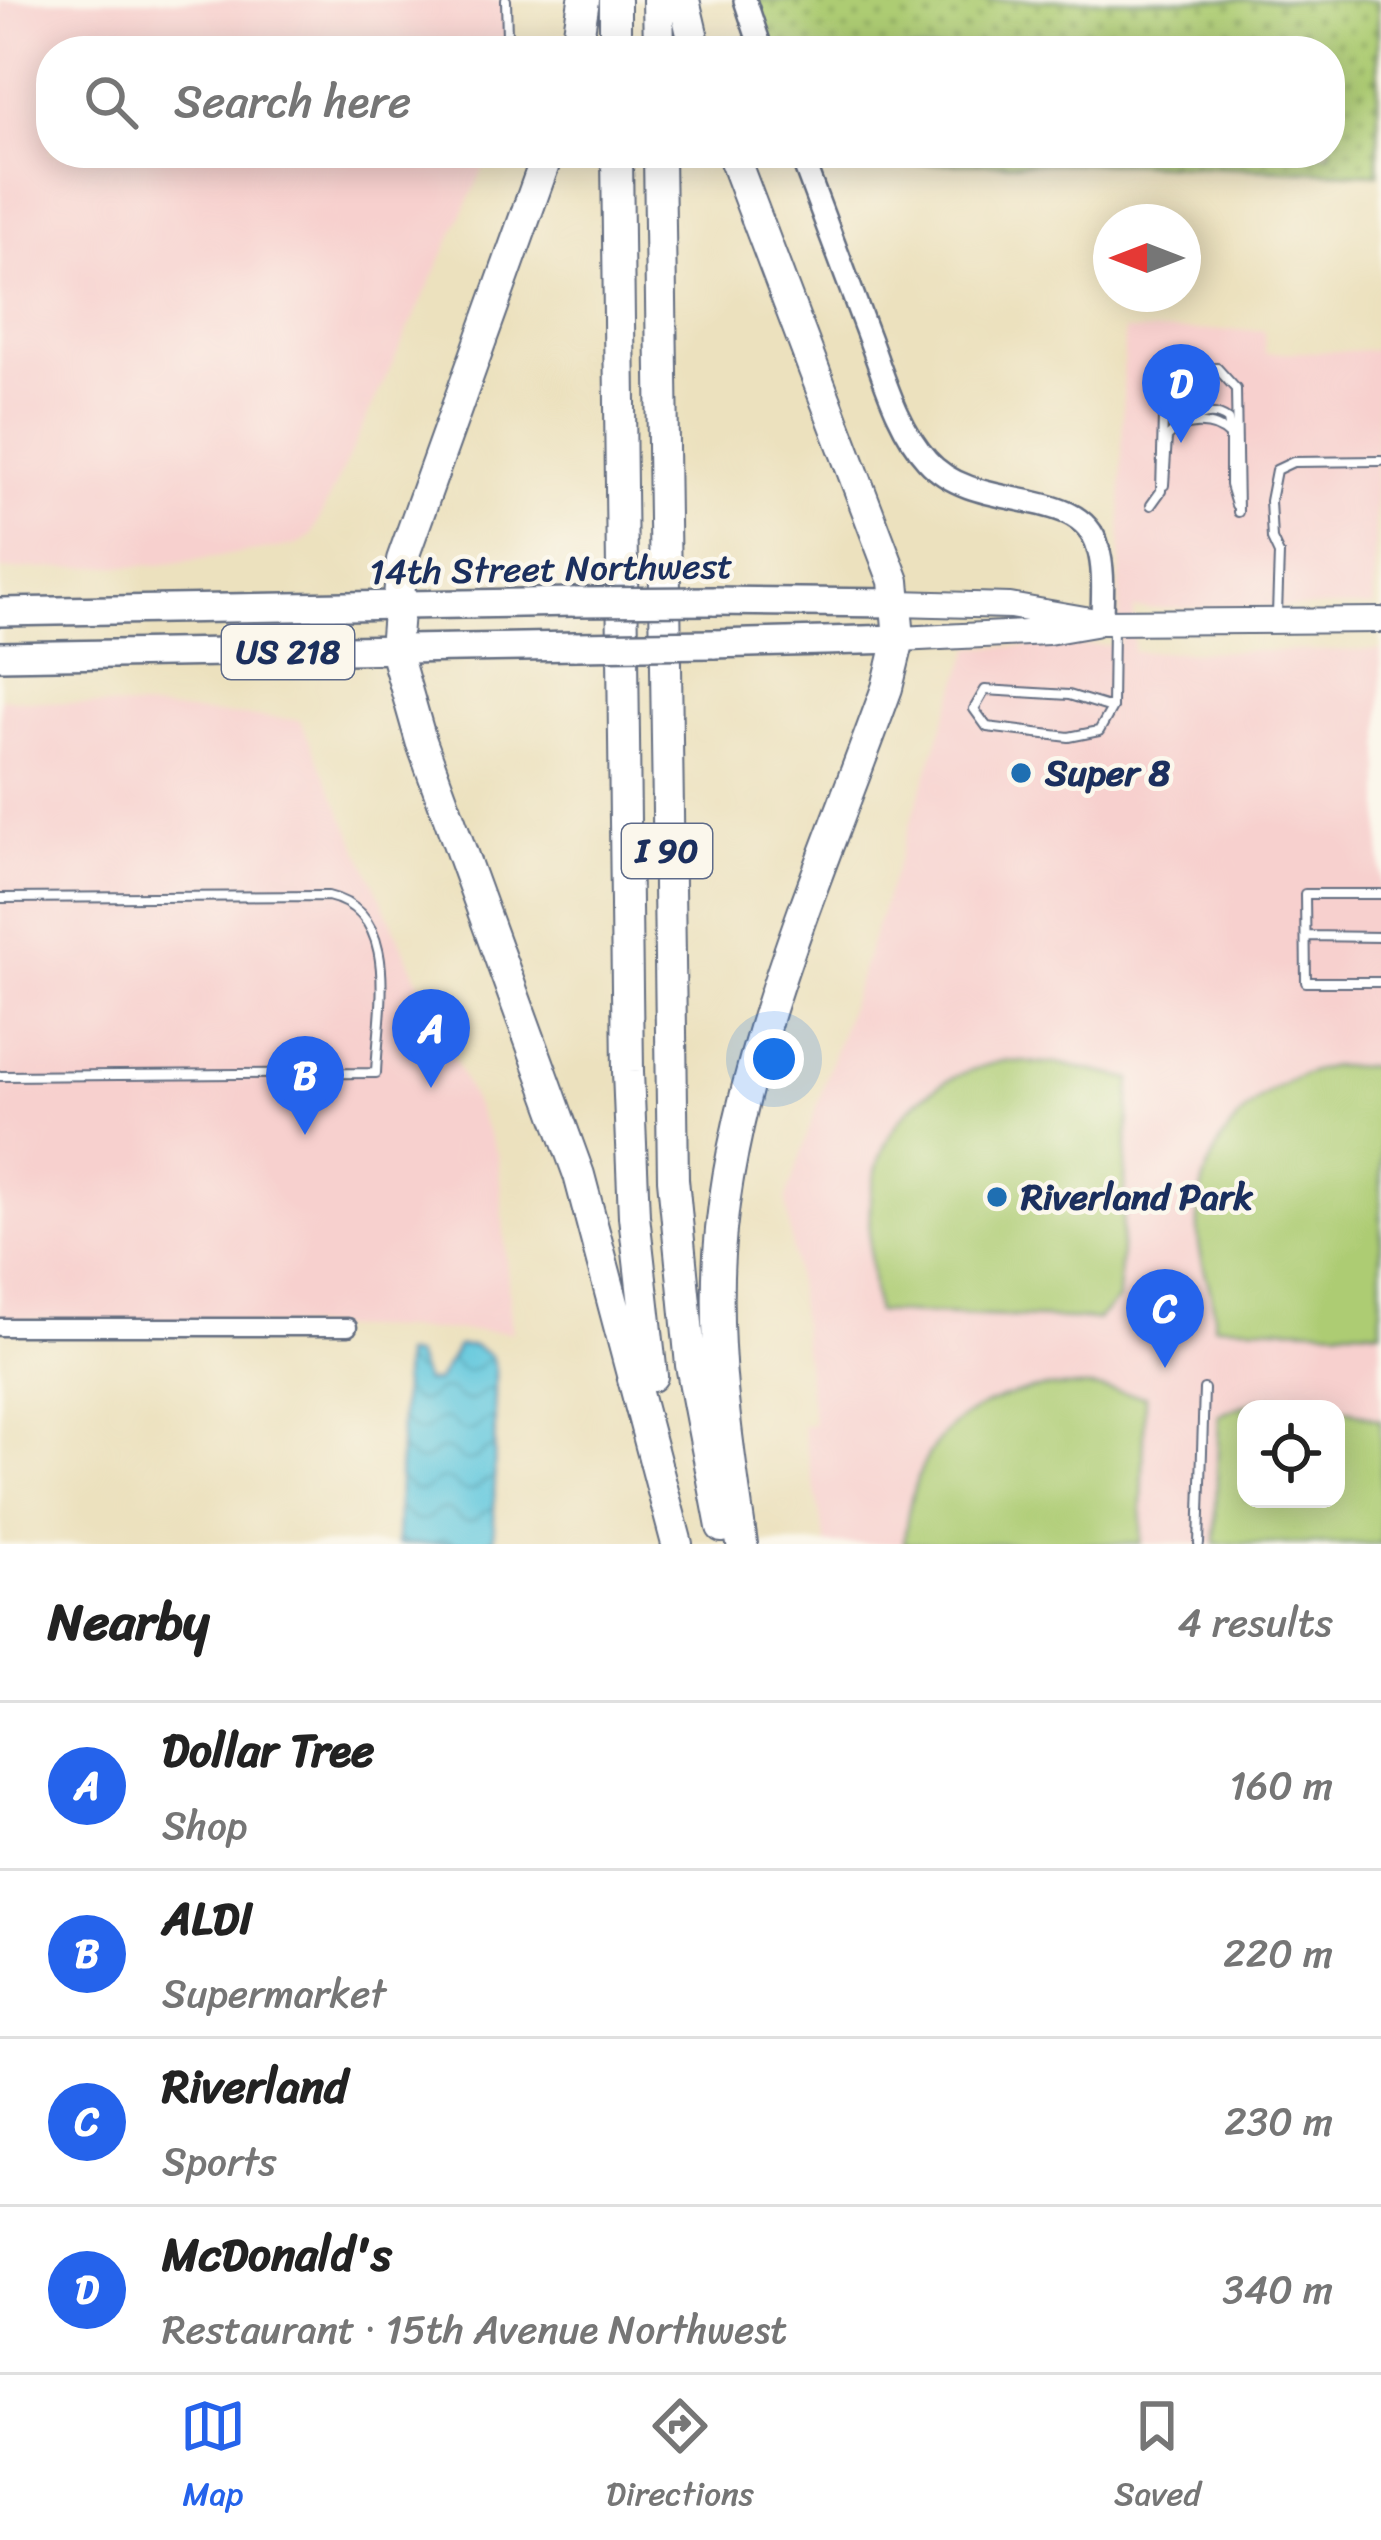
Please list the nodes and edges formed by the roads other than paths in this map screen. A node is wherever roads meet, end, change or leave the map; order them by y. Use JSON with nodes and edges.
{"nodes":[{"id":1,"x":506,"y":0,"type":"edge"},
{"id":2,"x":584,"y":0,"type":"edge"},
{"id":3,"x":615,"y":0,"type":"edge"},
{"id":4,"x":658,"y":0,"type":"edge"},
{"id":5,"x":684,"y":0,"type":"edge"},
{"id":6,"x":745,"y":0,"type":"edge"},
{"id":7,"x":507,"y":36,"type":"edge"},
{"id":8,"x":578,"y":36,"type":"edge"},
{"id":9,"x":615,"y":36,"type":"edge"},
{"id":10,"x":659,"y":36,"type":"edge"},
{"id":11,"x":692,"y":36,"type":"edge"},
{"id":12,"x":757,"y":36,"type":"edge"},
{"id":13,"x":543,"y":168,"type":"edge"},
{"id":14,"x":617,"y":168,"type":"edge"},
{"id":15,"x":659,"y":168,"type":"edge"},
{"id":16,"x":738,"y":168,"type":"edge"},
{"id":17,"x":806,"y":168,"type":"edge"},
{"id":18,"x":1381,"y":461,"type":"edge"},
{"id":19,"x":1161,"y":490,"type":"junction"},
{"id":20,"x":1151,"y":505,"type":"dead end"},
{"id":21,"x":898,"y":603,"type":"junction"},
{"id":22,"x":394,"y":608,"type":"junction"},
{"id":23,"x":0,"y":612,"type":"edge"},
{"id":24,"x":1381,"y":620,"type":"edge"},
{"id":25,"x":1277,"y":621,"type":"junction"},
{"id":26,"x":1107,"y":622,"type":"junction"},
{"id":27,"x":899,"y":639,"type":"junction"},
{"id":28,"x":395,"y":650,"type":"junction"},
{"id":29,"x":0,"y":656,"type":"edge"},
{"id":30,"x":1112,"y":708,"type":"junction"},
{"id":31,"x":1381,"y":894,"type":"edge"},
{"id":32,"x":0,"y":898,"type":"edge"},
{"id":33,"x":1306,"y":936,"type":"junction"},
{"id":34,"x":1381,"y":937,"type":"edge"},
{"id":35,"x":1381,"y":982,"type":"edge"},
{"id":36,"x":0,"y":1076,"type":"edge"},
{"id":37,"x":0,"y":1327,"type":"edge"},
{"id":38,"x":348,"y":1327,"type":"dead end"},
{"id":39,"x":1204,"y":1389,"type":"dead end"},
{"id":40,"x":680,"y":1544,"type":"edge"},
{"id":41,"x":727,"y":1544,"type":"edge"},
{"id":42,"x":742,"y":1544,"type":"edge"},
{"id":43,"x":1199,"y":1544,"type":"edge"}],
"edges":[{"from":1,"to":7,"type":"lane"},
{"from":2,"to":8,"type":"highway"},
{"from":3,"to":9,"type":"highway"},
{"from":4,"to":10,"type":"highway"},
{"from":5,"to":11,"type":"highway"},
{"from":6,"to":12,"type":"street"},
{"from":13,"to":22,"type":"highway","number":"US 218"},
{"from":14,"to":40,"type":"highway","number":"I 90"},
{"from":15,"to":41,"type":"highway","number":"I 90"},
{"from":16,"to":21,"type":"highway"},
{"from":17,"to":26,"type":"street"},
{"from":18,"to":25,"type":"lane"},
{"from":19,"to":19,"type":"lane"},
{"from":19,"to":20,"type":"lane"},
{"from":21,"to":22,"type":"main road","name":"14th Street Northwest","bridge":true},
{"from":21,"to":26,"type":"main road","name":"14th Street Northwest"},
{"from":21,"to":27,"type":"highway"},
{"from":22,"to":23,"type":"main road","name":"14th Street Northwest","number":"US 218"},
{"from":22,"to":28,"type":"highway"},
{"from":24,"to":25,"type":"main road","name":"14th Street Northwest"},
{"from":25,"to":26,"type":"main road","name":"14th Street Northwest"},
{"from":26,"to":27,"type":"main road","name":"14th Street Northwest"},
{"from":26,"to":30,"type":"lane"},
{"from":27,"to":28,"type":"main road","name":"14th Street Northwest","number":"US 218","bridge":true},
{"from":27,"to":42,"type":"highway"},
{"from":28,"to":29,"type":"main road","name":"14th Street Northwest","number":"US 218"},
{"from":28,"to":40,"type":"highway"},
{"from":30,"to":30,"type":"lane"},
{"from":31,"to":33,"type":"lane"},
{"from":32,"to":36,"type":"lane"},
{"from":33,"to":34,"type":"lane"},
{"from":33,"to":35,"type":"lane"},
{"from":37,"to":38,"type":"street"},
{"from":39,"to":43,"type":"lane"}]}
